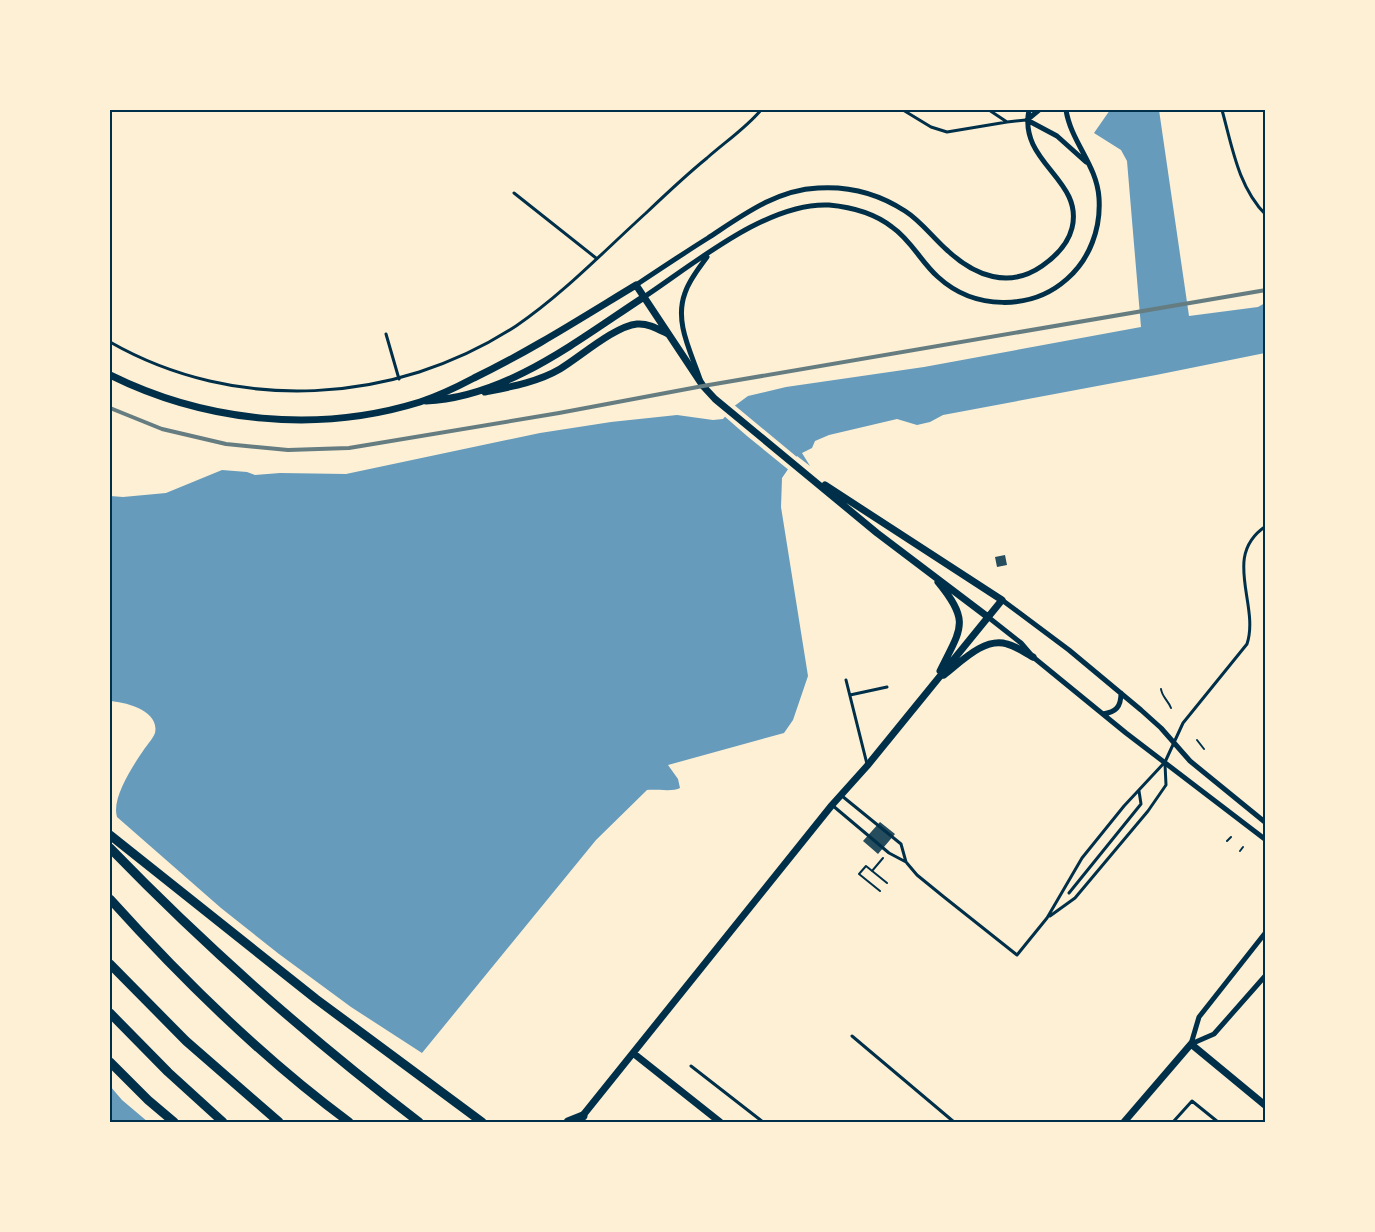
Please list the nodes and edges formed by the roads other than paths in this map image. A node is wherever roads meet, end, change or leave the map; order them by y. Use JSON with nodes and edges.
{"nodes":[{"id":1,"x":761,"y":110,"type":"edge"},
{"id":2,"x":903,"y":110,"type":"edge"},
{"id":3,"x":989,"y":110,"type":"edge"},
{"id":4,"x":1029,"y":110,"type":"edge"},
{"id":5,"x":1039,"y":110,"type":"edge"},
{"id":6,"x":1066,"y":110,"type":"edge"},
{"id":7,"x":1222,"y":110,"type":"edge"},
{"id":8,"x":1027,"y":120,"type":"junction"},
{"id":9,"x":1007,"y":122,"type":"junction"},
{"id":10,"x":1090,"y":165,"type":"junction"},
{"id":11,"x":514,"y":193,"type":"dead end"},
{"id":12,"x":1266,"y":216,"type":"edge"},
{"id":13,"x":710,"y":254,"type":"junction"},
{"id":14,"x":596,"y":258,"type":"junction"},
{"id":15,"x":636,"y":285,"type":"junction"},
{"id":16,"x":644,"y":297,"type":"junction"},
{"id":17,"x":386,"y":334,"type":"dead end"},
{"id":18,"x":668,"y":334,"type":"junction"},
{"id":19,"x":110,"y":342,"type":"edge"},
{"id":20,"x":110,"y":375,"type":"edge"},
{"id":21,"x":399,"y":379,"type":"junction"},
{"id":22,"x":703,"y":386,"type":"junction"},
{"id":23,"x":463,"y":396,"type":"junction"},
{"id":24,"x":420,"y":402,"type":"junction"},
{"id":25,"x":803,"y":471,"type":"junction"},
{"id":26,"x":1266,"y":526,"type":"edge"},
{"id":27,"x":931,"y":573,"type":"junction"},
{"id":28,"x":1002,"y":600,"type":"junction"},
{"id":29,"x":988,"y":617,"type":"junction"},
{"id":30,"x":1033,"y":657,"type":"junction"},
{"id":31,"x":846,"y":680,"type":"dead end"},
{"id":32,"x":935,"y":682,"type":"junction"},
{"id":33,"x":887,"y":687,"type":"dead end"},
{"id":34,"x":1121,"y":693,"type":"junction"},
{"id":35,"x":850,"y":695,"type":"junction"},
{"id":36,"x":1103,"y":714,"type":"junction"},
{"id":37,"x":1174,"y":743,"type":"junction"},
{"id":38,"x":1165,"y":762,"type":"junction"},
{"id":39,"x":867,"y":766,"type":"junction"},
{"id":40,"x":1139,"y":791,"type":"junction"},
{"id":41,"x":840,"y":795,"type":"junction"},
{"id":42,"x":832,"y":805,"type":"junction"},
{"id":43,"x":1266,"y":823,"type":"edge"},
{"id":44,"x":110,"y":835,"type":"edge"},
{"id":45,"x":1266,"y":840,"type":"edge"},
{"id":46,"x":110,"y":848,"type":"edge"},
{"id":47,"x":906,"y":862,"type":"junction"},
{"id":48,"x":1069,"y":893,"type":"dead end"},
{"id":49,"x":110,"y":899,"type":"edge"},
{"id":50,"x":1047,"y":918,"type":"junction"},
{"id":51,"x":1266,"y":932,"type":"edge"},
{"id":52,"x":110,"y":964,"type":"edge"},
{"id":53,"x":1266,"y":975,"type":"edge"},
{"id":54,"x":110,"y":1013,"type":"edge"},
{"id":55,"x":852,"y":1036,"type":"dead end"},
{"id":56,"x":1191,"y":1044,"type":"junction"},
{"id":57,"x":633,"y":1053,"type":"junction"},
{"id":58,"x":110,"y":1062,"type":"edge"},
{"id":59,"x":691,"y":1065,"type":"dead end"},
{"id":60,"x":1266,"y":1106,"type":"edge"},
{"id":61,"x":580,"y":1119,"type":"edge"},
{"id":62,"x":174,"y":1122,"type":"edge"},
{"id":63,"x":223,"y":1122,"type":"edge"},
{"id":64,"x":279,"y":1122,"type":"edge"},
{"id":65,"x":349,"y":1122,"type":"edge"},
{"id":66,"x":419,"y":1122,"type":"edge"},
{"id":67,"x":482,"y":1122,"type":"edge"},
{"id":68,"x":568,"y":1122,"type":"edge"},
{"id":69,"x":720,"y":1122,"type":"edge"},
{"id":70,"x":762,"y":1122,"type":"edge"},
{"id":71,"x":954,"y":1122,"type":"edge"},
{"id":72,"x":1124,"y":1122,"type":"edge"},
{"id":73,"x":1173,"y":1122,"type":"edge"},
{"id":74,"x":1218,"y":1122,"type":"edge"}],
"edges":[{"from":1,"to":14,"type":"lane"},
{"from":2,"to":9,"type":"lane"},
{"from":3,"to":9,"type":"lane"},
{"from":4,"to":8,"type":"street"},
{"from":5,"to":8,"type":"street"},
{"from":6,"to":10,"type":"street"},
{"from":7,"to":12,"type":"lane"},
{"from":8,"to":9,"type":"lane"},
{"from":8,"to":10,"type":"street"},
{"from":8,"to":15,"type":"street"},
{"from":10,"to":13,"type":"street"},
{"from":11,"to":14,"type":"lane"},
{"from":13,"to":16,"type":"street"},
{"from":13,"to":22,"type":"street"},
{"from":14,"to":21,"type":"lane"},
{"from":15,"to":16,"type":"street"},
{"from":15,"to":24,"type":"street"},
{"from":16,"to":18,"type":"street"},
{"from":16,"to":23,"type":"street"},
{"from":17,"to":21,"type":"lane"},
{"from":18,"to":22,"type":"street"},
{"from":18,"to":23,"type":"street"},
{"from":19,"to":21,"type":"lane"},
{"from":20,"to":24,"type":"street"},
{"from":22,"to":25,"type":"street"},
{"from":23,"to":24,"type":"street"},
{"from":25,"to":27,"type":"street"},
{"from":25,"to":28,"type":"street"},
{"from":26,"to":37,"type":"lane"},
{"from":27,"to":29,"type":"street"},
{"from":27,"to":32,"type":"street"},
{"from":28,"to":29,"type":"street"},
{"from":28,"to":34,"type":"street"},
{"from":29,"to":30,"type":"street"},
{"from":29,"to":32,"type":"street"},
{"from":30,"to":32,"type":"street"},
{"from":30,"to":36,"type":"street"},
{"from":31,"to":35,"type":"lane"},
{"from":32,"to":39,"type":"street"},
{"from":33,"to":35,"type":"lane"},
{"from":34,"to":36,"type":"street"},
{"from":34,"to":37,"type":"street"},
{"from":35,"to":39,"type":"lane"},
{"from":36,"to":38,"type":"street"},
{"from":37,"to":38,"type":"lane"},
{"from":37,"to":43,"type":"street"},
{"from":38,"to":40,"type":"lane"},
{"from":38,"to":45,"type":"street"},
{"from":38,"to":50,"type":"lane"},
{"from":39,"to":41,"type":"street"},
{"from":40,"to":48,"type":"lane"},
{"from":40,"to":50,"type":"lane"},
{"from":41,"to":42,"type":"street"},
{"from":41,"to":47,"type":"lane"},
{"from":42,"to":47,"type":"lane"},
{"from":42,"to":57,"type":"street"},
{"from":44,"to":67,"type":"highway"},
{"from":46,"to":66,"type":"highway"},
{"from":47,"to":50,"type":"lane"},
{"from":49,"to":65,"type":"highway"},
{"from":51,"to":56,"type":"street"},
{"from":52,"to":64,"type":"highway"},
{"from":53,"to":56,"type":"street"},
{"from":54,"to":63,"type":"highway"},
{"from":55,"to":71,"type":"lane"},
{"from":56,"to":60,"type":"street"},
{"from":56,"to":72,"type":"street"},
{"from":57,"to":61,"type":"street"},
{"from":57,"to":69,"type":"street"},
{"from":58,"to":62,"type":"highway"},
{"from":59,"to":70,"type":"lane"},
{"from":61,"to":68,"type":"highway"},
{"from":73,"to":74,"type":"lane"}]}
